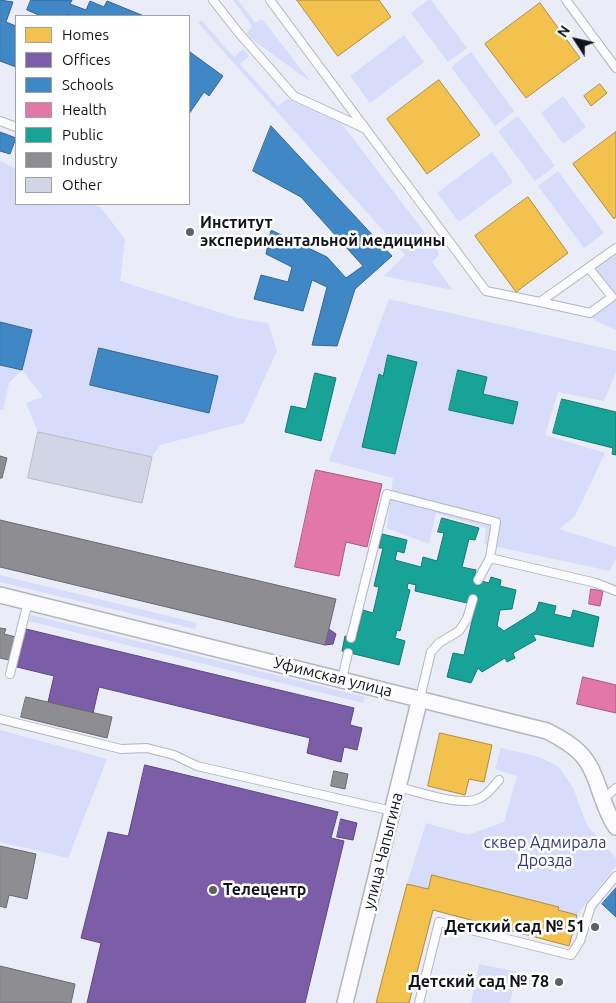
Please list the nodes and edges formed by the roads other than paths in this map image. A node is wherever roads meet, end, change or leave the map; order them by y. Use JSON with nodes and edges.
{"nodes":[{"id":1,"x":213,"y":0,"type":"edge"},
{"id":2,"x":270,"y":0,"type":"edge"},
{"id":3,"x":566,"y":0,"type":"edge"},
{"id":4,"x":616,"y":68,"type":"edge"},
{"id":5,"x":0,"y":121,"type":"edge"},
{"id":6,"x":15,"y":127,"type":"edge"},
{"id":7,"x":366,"y":128,"type":"junction"},
{"id":8,"x":616,"y":248,"type":"edge"},
{"id":9,"x":590,"y":268,"type":"junction"},
{"id":10,"x":540,"y":302,"type":"junction"},
{"id":11,"x":490,"y":558,"type":"junction"},
{"id":12,"x":478,"y":580,"type":"dead end"},
{"id":13,"x":616,"y":591,"type":"edge"},
{"id":14,"x":0,"y":595,"type":"edge"},
{"id":15,"x":473,"y":599,"type":"dead end"},
{"id":16,"x":28,"y":602,"type":"junction"},
{"id":17,"x":351,"y":638,"type":"dead end"},
{"id":18,"x":348,"y":653,"type":"dead end"},
{"id":19,"x":10,"y":674,"type":"dead end"},
{"id":20,"x":342,"y":679,"type":"junction"},
{"id":21,"x":420,"y":698,"type":"junction"},
{"id":22,"x":0,"y":719,"type":"edge"},
{"id":23,"x":499,"y":780,"type":"dead end"},
{"id":24,"x":398,"y":787,"type":"junction"},
{"id":25,"x":616,"y":788,"type":"edge"},
{"id":26,"x":602,"y":800,"type":"junction"},
{"id":27,"x":392,"y":811,"type":"junction"},
{"id":28,"x":616,"y":827,"type":"edge"},
{"id":29,"x":616,"y":876,"type":"edge"},
{"id":30,"x":345,"y":1003,"type":"edge"},
{"id":31,"x":419,"y":1003,"type":"edge"}],
"edges":[{"from":1,"to":7,"type":"lane"},
{"from":2,"to":7,"type":"lane"},
{"from":3,"to":4,"type":"lane"},
{"from":5,"to":6,"type":"lane"},
{"from":7,"to":10,"type":"lane"},
{"from":8,"to":9,"type":"lane"},
{"from":9,"to":10,"type":"lane"},
{"from":9,"to":10,"type":"lane"},
{"from":11,"to":12,"type":"lane"},
{"from":11,"to":13,"type":"lane"},
{"from":11,"to":17,"type":"lane"},
{"from":14,"to":16,"type":"street","name":"Уфимская улица"},
{"from":15,"to":21,"type":"lane"},
{"from":16,"to":19,"type":"lane"},
{"from":16,"to":20,"type":"street","name":"Уфимская улица"},
{"from":18,"to":20,"type":"lane"},
{"from":20,"to":21,"type":"street","name":"Уфимская улица"},
{"from":21,"to":24,"type":"street","name":"улица Чапыгина"},
{"from":21,"to":26,"type":"street","name":"Уфимская улица"},
{"from":22,"to":27,"type":"lane"},
{"from":23,"to":24,"type":"lane"},
{"from":24,"to":27,"type":"street","name":"улица Чапыгина"},
{"from":25,"to":26,"type":"lane"},
{"from":26,"to":28,"type":"street","name":"Уфимская улица"},
{"from":27,"to":30,"type":"street","name":"улица Чапыгина"},
{"from":29,"to":31,"type":"lane"}]}
